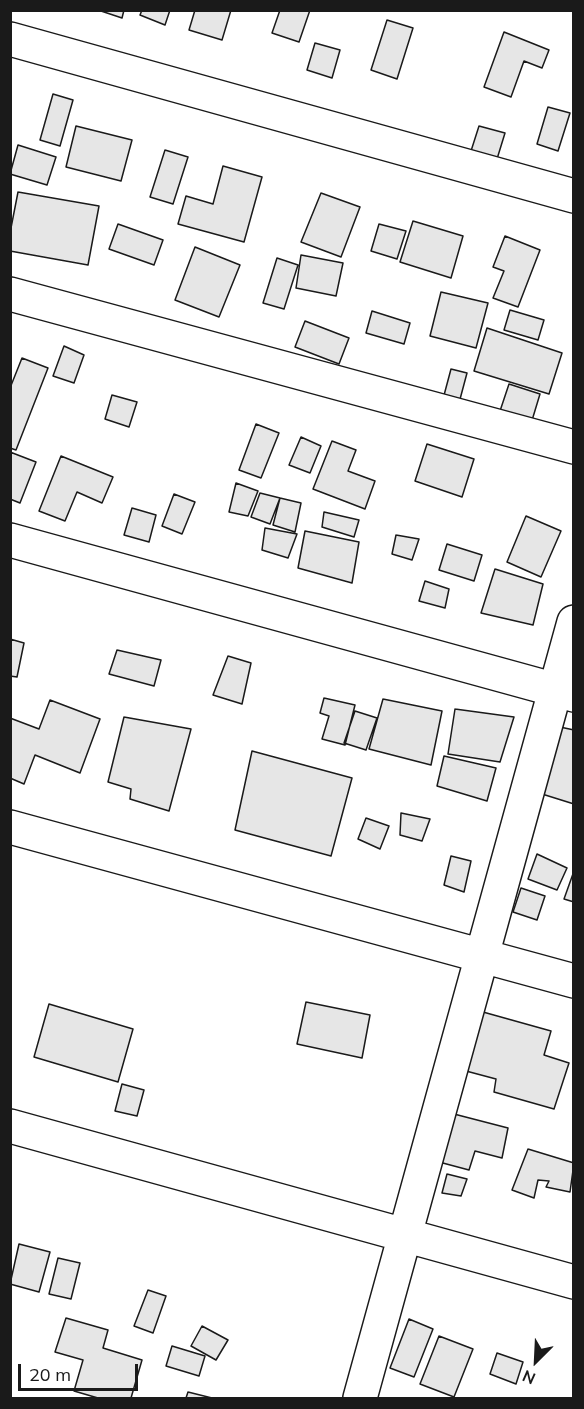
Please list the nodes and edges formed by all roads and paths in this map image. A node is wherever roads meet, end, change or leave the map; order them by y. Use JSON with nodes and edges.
{"nodes":[{"id":1,"x":18,"y":10,"type":"edge"},
{"id":2,"x":10,"y":38,"type":"edge"},
{"id":3,"x":573,"y":196,"type":"edge"},
{"id":4,"x":10,"y":294,"type":"edge"},
{"id":5,"x":573,"y":447,"type":"edge"},
{"id":6,"x":10,"y":540,"type":"edge"},
{"id":7,"x":573,"y":622,"type":"edge"},
{"id":8,"x":564,"y":693,"type":"edge"},
{"id":9,"x":10,"y":827,"type":"edge"},
{"id":10,"x":482,"y":954,"type":"junction"},
{"id":11,"x":573,"y":981,"type":"edge"},
{"id":12,"x":10,"y":1126,"type":"edge"},
{"id":13,"x":402,"y":1237,"type":"junction"},
{"id":14,"x":573,"y":1282,"type":"edge"},
{"id":15,"x":360,"y":1398,"type":"edge"}],
"edges":[{"from":1,"to":2,"type":"street"},
{"from":2,"to":3,"type":"street"},
{"from":4,"to":5,"type":"street"},
{"from":6,"to":8,"type":"street"},
{"from":7,"to":8,"type":"street"},
{"from":8,"to":10,"type":"street"},
{"from":9,"to":10,"type":"street"},
{"from":10,"to":11,"type":"street"},
{"from":10,"to":13,"type":"street"},
{"from":12,"to":13,"type":"street"},
{"from":13,"to":14,"type":"street"},
{"from":13,"to":15,"type":"street"}]}
